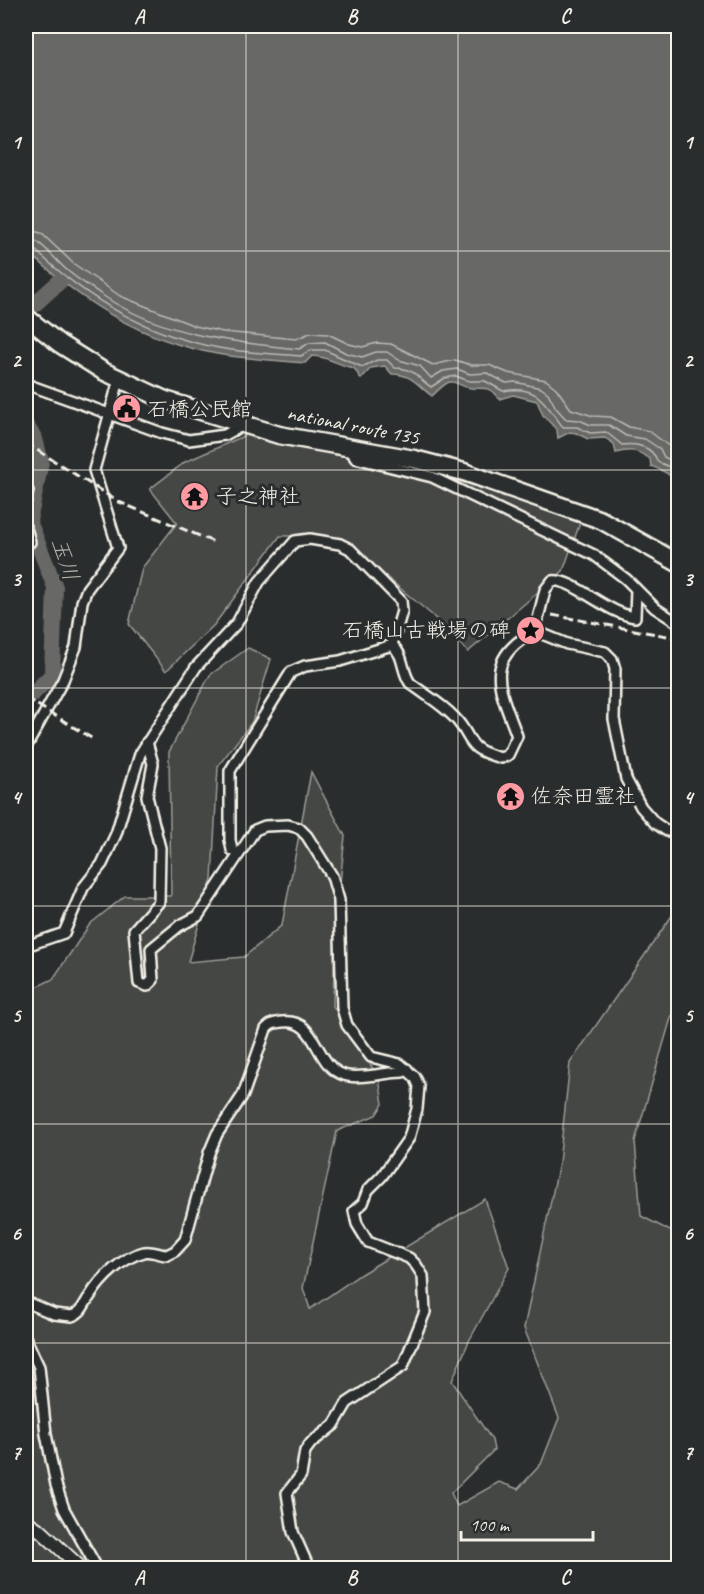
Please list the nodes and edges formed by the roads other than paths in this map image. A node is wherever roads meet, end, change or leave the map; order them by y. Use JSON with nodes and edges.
{"nodes":[{"id":1,"x":29,"y":321,"type":"edge"},
{"id":2,"x":115,"y":378,"type":"junction"},
{"id":3,"x":26,"y":384,"type":"edge"},
{"id":4,"x":110,"y":415,"type":"junction"},
{"id":5,"x":243,"y":425,"type":"junction"},
{"id":6,"x":351,"y":449,"type":"junction"},
{"id":7,"x":26,"y":528,"type":"edge"},
{"id":8,"x":30,"y":542,"type":"dead end"},
{"id":9,"x":678,"y":563,"type":"edge"},
{"id":10,"x":636,"y":589,"type":"junction"},
{"id":11,"x":678,"y":623,"type":"edge"},
{"id":12,"x":534,"y":632,"type":"junction"},
{"id":13,"x":392,"y":645,"type":"junction"},
{"id":14,"x":147,"y":742,"type":"junction"},
{"id":15,"x":26,"y":747,"type":"edge"},
{"id":16,"x":667,"y":831,"type":"dead end"},
{"id":17,"x":238,"y":853,"type":"junction"},
{"id":18,"x":26,"y":946,"type":"edge"},
{"id":19,"x":407,"y":1069,"type":"junction"},
{"id":20,"x":26,"y":1302,"type":"edge"},
{"id":21,"x":26,"y":1339,"type":"edge"},
{"id":22,"x":26,"y":1521,"type":"edge"},
{"id":23,"x":79,"y":1567,"type":"edge"},
{"id":24,"x":96,"y":1569,"type":"edge"},
{"id":25,"x":309,"y":1569,"type":"edge"}],
"edges":[{"from":1,"to":2,"type":"highway","name":"national route 135"},
{"from":2,"to":4,"type":"street"},
{"from":2,"to":5,"type":"highway","name":"national route 135"},
{"from":3,"to":4,"type":"street"},
{"from":4,"to":5,"type":"street"},
{"from":4,"to":15,"type":"street"},
{"from":5,"to":6,"type":"highway","name":"national route 135"},
{"from":6,"to":9,"type":"highway","name":"national route 135"},
{"from":6,"to":10,"type":"street"},
{"from":7,"to":8,"type":"street"},
{"from":10,"to":11,"type":"street"},
{"from":10,"to":12,"type":"street"},
{"from":12,"to":13,"type":"street"},
{"from":12,"to":16,"type":"street"},
{"from":13,"to":14,"type":"street"},
{"from":13,"to":17,"type":"street"},
{"from":14,"to":17,"type":"street"},
{"from":14,"to":18,"type":"street"},
{"from":17,"to":19,"type":"street"},
{"from":19,"to":20,"type":"street"},
{"from":19,"to":25,"type":"street"},
{"from":21,"to":24,"type":"street"},
{"from":22,"to":23,"type":"street"}]}
